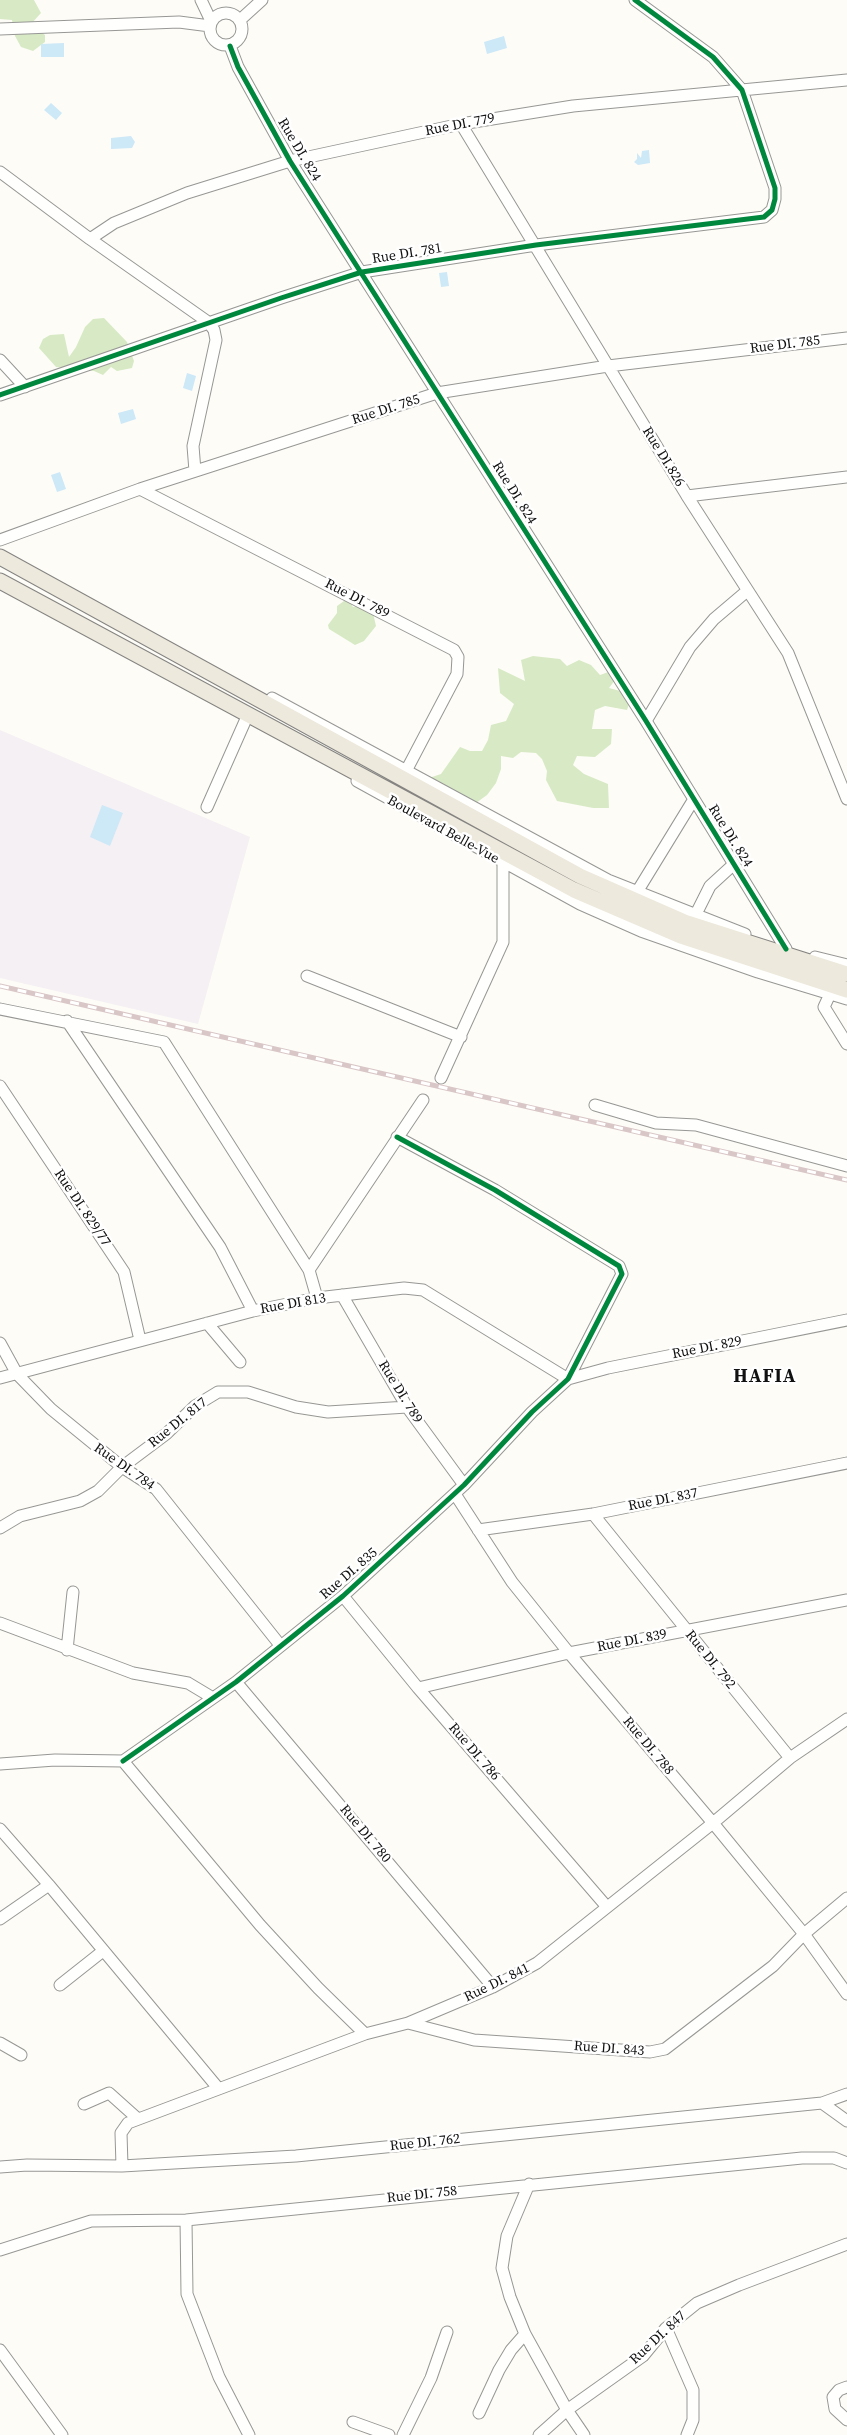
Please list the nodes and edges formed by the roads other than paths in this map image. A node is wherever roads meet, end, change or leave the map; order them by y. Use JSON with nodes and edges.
{"nodes":[{"id":1,"x":201,"y":0,"type":"edge"},
{"id":2,"x":262,"y":0,"type":"edge"},
{"id":3,"x":635,"y":0,"type":"edge"},
{"id":4,"x":240,"y":20,"type":"junction"},
{"id":5,"x":211,"y":24,"type":"junction"},
{"id":6,"x":0,"y":29,"type":"edge"},
{"id":7,"x":230,"y":46,"type":"junction"},
{"id":8,"x":847,"y":80,"type":"edge"},
{"id":9,"x":742,"y":90,"type":"junction"},
{"id":10,"x":461,"y":124,"type":"junction"},
{"id":11,"x":290,"y":161,"type":"junction"},
{"id":12,"x":0,"y":172,"type":"edge"},
{"id":13,"x":90,"y":239,"type":"junction"},
{"id":14,"x":536,"y":245,"type":"junction"},
{"id":15,"x":362,"y":272,"type":"junction"},
{"id":16,"x":208,"y":322,"type":"junction"},
{"id":17,"x":847,"y":338,"type":"edge"},
{"id":18,"x":0,"y":360,"type":"edge"},
{"id":19,"x":608,"y":366,"type":"junction"},
{"id":20,"x":25,"y":387,"type":"junction"},
{"id":21,"x":437,"y":393,"type":"junction"},
{"id":22,"x":0,"y":395,"type":"edge"},
{"id":23,"x":195,"y":471,"type":"junction"},
{"id":24,"x":847,"y":477,"type":"edge"},
{"id":25,"x":140,"y":489,"type":"junction"},
{"id":26,"x":687,"y":496,"type":"junction"},
{"id":27,"x":0,"y":540,"type":"edge"},
{"id":28,"x":0,"y":557,"type":"edge"},
{"id":29,"x":0,"y":581,"type":"edge"},
{"id":30,"x":60,"y":591,"type":"junction"},
{"id":31,"x":747,"y":591,"type":"junction"},
{"id":32,"x":76,"y":599,"type":"junction"},
{"id":33,"x":57,"y":610,"type":"junction"},
{"id":34,"x":246,"y":719,"type":"junction"},
{"id":35,"x":646,"y":721,"type":"junction"},
{"id":36,"x":406,"y":771,"type":"junction"},
{"id":37,"x":847,"y":799,"type":"edge"},
{"id":38,"x":694,"y":800,"type":"junction"},
{"id":39,"x":207,"y":806,"type":"dead end"},
{"id":40,"x":503,"y":864,"type":"junction"},
{"id":41,"x":734,"y":864,"type":"junction"},
{"id":42,"x":637,"y":892,"type":"junction"},
{"id":43,"x":695,"y":916,"type":"junction"},
{"id":44,"x":786,"y":949,"type":"junction"},
{"id":45,"x":847,"y":965,"type":"edge"},
{"id":46,"x":847,"y":974,"type":"edge"},
{"id":47,"x":307,"y":976,"type":"dead end"},
{"id":48,"x":847,"y":990,"type":"edge"},
{"id":49,"x":830,"y":994,"type":"junction"},
{"id":50,"x":847,"y":999,"type":"edge"},
{"id":51,"x":0,"y":1009,"type":"edge"},
{"id":52,"x":67,"y":1021,"type":"junction"},
{"id":53,"x":461,"y":1036,"type":"junction"},
{"id":54,"x":847,"y":1044,"type":"edge"},
{"id":55,"x":441,"y":1078,"type":"dead end"},
{"id":56,"x":0,"y":1086,"type":"edge"},
{"id":57,"x":423,"y":1100,"type":"dead end"},
{"id":58,"x":595,"y":1105,"type":"dead end"},
{"id":59,"x":397,"y":1137,"type":"junction"},
{"id":60,"x":847,"y":1166,"type":"edge"},
{"id":61,"x":309,"y":1270,"type":"junction"},
{"id":62,"x":342,"y":1296,"type":"junction"},
{"id":63,"x":317,"y":1298,"type":"junction"},
{"id":64,"x":253,"y":1311,"type":"junction"},
{"id":65,"x":847,"y":1320,"type":"edge"},
{"id":66,"x":207,"y":1323,"type":"junction"},
{"id":67,"x":140,"y":1340,"type":"junction"},
{"id":68,"x":0,"y":1343,"type":"edge"},
{"id":69,"x":240,"y":1362,"type":"dead end"},
{"id":70,"x":17,"y":1374,"type":"junction"},
{"id":71,"x":0,"y":1378,"type":"edge"},
{"id":72,"x":568,"y":1379,"type":"junction"},
{"id":73,"x":407,"y":1407,"type":"junction"},
{"id":74,"x":847,"y":1463,"type":"edge"},
{"id":75,"x":122,"y":1467,"type":"junction"},
{"id":76,"x":464,"y":1485,"type":"junction"},
{"id":77,"x":455,"y":1494,"type":"junction"},
{"id":78,"x":593,"y":1514,"type":"junction"},
{"id":79,"x":0,"y":1528,"type":"edge"},
{"id":80,"x":478,"y":1530,"type":"junction"},
{"id":81,"x":73,"y":1592,"type":"dead end"},
{"id":82,"x":343,"y":1596,"type":"junction"},
{"id":83,"x":847,"y":1600,"type":"edge"},
{"id":84,"x":0,"y":1623,"type":"edge"},
{"id":85,"x":687,"y":1631,"type":"junction"},
{"id":86,"x":280,"y":1645,"type":"junction"},
{"id":87,"x":67,"y":1650,"type":"junction"},
{"id":88,"x":569,"y":1653,"type":"junction"},
{"id":89,"x":236,"y":1682,"type":"junction"},
{"id":90,"x":418,"y":1688,"type":"junction"},
{"id":91,"x":213,"y":1698,"type":"junction"},
{"id":92,"x":847,"y":1719,"type":"edge"},
{"id":93,"x":790,"y":1758,"type":"junction"},
{"id":94,"x":124,"y":1761,"type":"junction"},
{"id":95,"x":0,"y":1764,"type":"edge"},
{"id":96,"x":713,"y":1823,"type":"junction"},
{"id":97,"x":0,"y":1829,"type":"edge"},
{"id":98,"x":49,"y":1885,"type":"junction"},
{"id":99,"x":847,"y":1898,"type":"edge"},
{"id":100,"x":607,"y":1906,"type":"junction"},
{"id":101,"x":0,"y":1919,"type":"edge"},
{"id":102,"x":804,"y":1934,"type":"junction"},
{"id":103,"x":103,"y":1951,"type":"junction"},
{"id":104,"x":60,"y":1985,"type":"dead end"},
{"id":105,"x":493,"y":1987,"type":"junction"},
{"id":106,"x":847,"y":1994,"type":"edge"},
{"id":107,"x":408,"y":2023,"type":"junction"},
{"id":108,"x":365,"y":2034,"type":"junction"},
{"id":109,"x":0,"y":2043,"type":"edge"},
{"id":110,"x":21,"y":2055,"type":"dead end"},
{"id":111,"x":218,"y":2088,"type":"junction"},
{"id":112,"x":847,"y":2094,"type":"edge"},
{"id":113,"x":822,"y":2103,"type":"junction"},
{"id":114,"x":84,"y":2104,"type":"dead end"},
{"id":115,"x":138,"y":2120,"type":"junction"},
{"id":116,"x":847,"y":2121,"type":"edge"},
{"id":117,"x":847,"y":2163,"type":"edge"},
{"id":118,"x":122,"y":2166,"type":"junction"},
{"id":119,"x":0,"y":2167,"type":"edge"},
{"id":120,"x":529,"y":2184,"type":"junction"},
{"id":121,"x":186,"y":2220,"type":"junction"},
{"id":122,"x":847,"y":2244,"type":"edge"},
{"id":123,"x":0,"y":2250,"type":"edge"},
{"id":124,"x":666,"y":2328,"type":"junction"},
{"id":125,"x":447,"y":2332,"type":"dead end"},
{"id":126,"x":526,"y":2334,"type":"junction"},
{"id":127,"x":0,"y":2350,"type":"edge"},
{"id":128,"x":843,"y":2389,"type":"edge"},
{"id":129,"x":567,"y":2410,"type":"junction"},
{"id":130,"x":479,"y":2413,"type":"dead end"},
{"id":131,"x":847,"y":2420,"type":"edge"},
{"id":132,"x":353,"y":2422,"type":"dead end"},
{"id":133,"x":62,"y":2435,"type":"edge"},
{"id":134,"x":248,"y":2435,"type":"edge"},
{"id":135,"x":389,"y":2435,"type":"edge"},
{"id":136,"x":402,"y":2435,"type":"edge"},
{"id":137,"x":540,"y":2435,"type":"edge"},
{"id":138,"x":584,"y":2435,"type":"edge"},
{"id":139,"x":687,"y":2435,"type":"edge"}],
"edges":[{"from":1,"to":5,"type":"street"},
{"from":2,"to":4,"type":"street"},
{"from":3,"to":9,"type":"street"},
{"from":4,"to":5,"type":"street"},
{"from":4,"to":7,"type":"street"},
{"from":5,"to":6,"type":"street"},
{"from":5,"to":7,"type":"street"},
{"from":7,"to":11,"type":"street","name":"Rue DI. 824"},
{"from":8,"to":9,"type":"street","name":"Rue DI. 779"},
{"from":9,"to":10,"type":"street","name":"Rue DI. 779"},
{"from":9,"to":14,"type":"street","name":"Rue DI. 781"},
{"from":10,"to":11,"type":"street","name":"Rue DI. 779"},
{"from":10,"to":14,"type":"street","name":"Rue DI.826"},
{"from":11,"to":13,"type":"street","name":"Rue DI. 779"},
{"from":11,"to":15,"type":"street","name":"Rue DI. 824"},
{"from":12,"to":13,"type":"street"},
{"from":13,"to":16,"type":"street"},
{"from":14,"to":15,"type":"street","name":"Rue DI. 781"},
{"from":14,"to":19,"type":"street","name":"Rue DI.826"},
{"from":15,"to":16,"type":"street","name":"Rue DI. 781"},
{"from":15,"to":21,"type":"street","name":"Rue DI. 824"},
{"from":16,"to":20,"type":"street","name":"Rue DI. 781"},
{"from":16,"to":23,"type":"street"},
{"from":17,"to":19,"type":"street","name":"Rue DI. 785"},
{"from":18,"to":20,"type":"street"},
{"from":19,"to":21,"type":"street","name":"Rue DI. 785"},
{"from":19,"to":26,"type":"street","name":"Rue DI.826"},
{"from":20,"to":22,"type":"street","name":"Rue DI. 781"},
{"from":21,"to":23,"type":"street","name":"Rue DI. 785"},
{"from":21,"to":35,"type":"street","name":"Rue DI. 824"},
{"from":23,"to":25,"type":"street","name":"Rue DI. 785"},
{"from":24,"to":26,"type":"street"},
{"from":25,"to":27,"type":"street","name":"Rue DI. 785"},
{"from":25,"to":36,"type":"street","name":"Rue DI. 789"},
{"from":26,"to":31,"type":"street","name":"Rue DI.826"},
{"from":28,"to":30,"type":"main road","name":"Boulevard Belle-Vue"},
{"from":29,"to":33,"type":"main road","name":"Boulevard Belle-Vue"},
{"from":30,"to":32,"type":"main road","name":"Boulevard Belle-Vue"},
{"from":30,"to":33,"type":"main road"},
{"from":31,"to":35,"type":"street"},
{"from":31,"to":37,"type":"street","name":"Rue DI.826"},
{"from":32,"to":36,"type":"street","name":"Boulevard Belle-Vue"},
{"from":32,"to":46,"type":"main road","name":"Boulevard Belle-Vue"},
{"from":33,"to":34,"type":"street","name":"Boulevard Belle-Vue"},
{"from":33,"to":48,"type":"main road","name":"Boulevard Belle-Vue"},
{"from":34,"to":39,"type":"street"},
{"from":34,"to":40,"type":"street","name":"Boulevard Belle-Vue"},
{"from":35,"to":38,"type":"street","name":"Rue DI. 824"},
{"from":36,"to":42,"type":"street","name":"Boulevard Belle-Vue"},
{"from":38,"to":41,"type":"street","name":"Rue DI. 824"},
{"from":38,"to":42,"type":"street"},
{"from":40,"to":49,"type":"street","name":"Boulevard Belle-Vue"},
{"from":40,"to":53,"type":"street"},
{"from":41,"to":43,"type":"street"},
{"from":41,"to":44,"type":"street","name":"Rue DI. 824"},
{"from":42,"to":43,"type":"street","name":"Boulevard Belle-Vue"},
{"from":43,"to":44,"type":"street","name":"Boulevard Belle-Vue"},
{"from":44,"to":45,"type":"street","name":"Boulevard Belle-Vue"},
{"from":47,"to":53,"type":"street"},
{"from":49,"to":50,"type":"street","name":"Boulevard Belle-Vue"},
{"from":49,"to":54,"type":"street"},
{"from":51,"to":52,"type":"street"},
{"from":52,"to":61,"type":"street"},
{"from":52,"to":64,"type":"street"},
{"from":53,"to":55,"type":"street"},
{"from":56,"to":67,"type":"street","name":"Rue DI. 829/77"},
{"from":57,"to":59,"type":"street"},
{"from":58,"to":60,"type":"street"},
{"from":59,"to":61,"type":"street"},
{"from":59,"to":72,"type":"street"},
{"from":61,"to":63,"type":"street"},
{"from":62,"to":63,"type":"street","name":"Rue DI 813"},
{"from":62,"to":72,"type":"street","name":"Rue DI 813"},
{"from":62,"to":73,"type":"street","name":"Rue DI. 789"},
{"from":63,"to":64,"type":"street","name":"Rue DI 813"},
{"from":64,"to":66,"type":"street","name":"Rue DI 813"},
{"from":65,"to":72,"type":"street","name":"Rue DI. 829"},
{"from":66,"to":67,"type":"street","name":"Rue DI 813"},
{"from":66,"to":69,"type":"street"},
{"from":67,"to":70,"type":"street","name":"Rue DI 813"},
{"from":68,"to":70,"type":"street","name":"Rue DI. 784"},
{"from":70,"to":71,"type":"street","name":"Rue DI 813"},
{"from":70,"to":75,"type":"street","name":"Rue DI. 784"},
{"from":72,"to":76,"type":"street","name":"Rue DI. 835"},
{"from":73,"to":75,"type":"street","name":"Rue DI. 817"},
{"from":73,"to":76,"type":"street","name":"Rue DI. 789"},
{"from":74,"to":78,"type":"street","name":"Rue DI. 837"},
{"from":75,"to":79,"type":"street","name":"Rue DI. 817"},
{"from":75,"to":86,"type":"street","name":"Rue DI. 784"},
{"from":76,"to":77,"type":"street","name":"Rue DI. 835"},
{"from":77,"to":80,"type":"street","name":"Rue DI. 788"},
{"from":77,"to":82,"type":"street","name":"Rue DI. 835"},
{"from":78,"to":80,"type":"street","name":"Rue DI. 837"},
{"from":78,"to":85,"type":"street","name":"Rue DI. 792"},
{"from":80,"to":88,"type":"street","name":"Rue DI. 788"},
{"from":81,"to":87,"type":"street"},
{"from":82,"to":86,"type":"street","name":"Rue DI. 835"},
{"from":82,"to":90,"type":"street","name":"Rue DI. 786"},
{"from":83,"to":85,"type":"street","name":"Rue DI. 839"},
{"from":84,"to":87,"type":"street"},
{"from":85,"to":88,"type":"street","name":"Rue DI. 839"},
{"from":85,"to":93,"type":"street","name":"Rue DI. 792"},
{"from":86,"to":89,"type":"street","name":"Rue DI. 835"},
{"from":87,"to":91,"type":"street"},
{"from":88,"to":90,"type":"street","name":"Rue DI. 839"},
{"from":88,"to":96,"type":"street","name":"Rue DI. 788"},
{"from":89,"to":91,"type":"street","name":"Rue DI. 835"},
{"from":89,"to":105,"type":"street","name":"Rue DI. 780"},
{"from":90,"to":100,"type":"street","name":"Rue DI. 786"},
{"from":91,"to":94,"type":"street","name":"Rue DI. 835"},
{"from":92,"to":93,"type":"street","name":"Rue DI. 841"},
{"from":93,"to":96,"type":"street","name":"Rue DI. 841"},
{"from":94,"to":95,"type":"street"},
{"from":94,"to":108,"type":"street"},
{"from":96,"to":100,"type":"street","name":"Rue DI. 841"},
{"from":96,"to":102,"type":"street","name":"Rue DI. 788"},
{"from":97,"to":98,"type":"street"},
{"from":98,"to":101,"type":"street"},
{"from":98,"to":103,"type":"street"},
{"from":99,"to":102,"type":"street","name":"Rue DI. 843"},
{"from":100,"to":105,"type":"street","name":"Rue DI. 841"},
{"from":102,"to":106,"type":"street","name":"Rue DI. 788"},
{"from":102,"to":107,"type":"street","name":"Rue DI. 843"},
{"from":103,"to":104,"type":"street"},
{"from":103,"to":111,"type":"street"},
{"from":105,"to":107,"type":"street","name":"Rue DI. 841"},
{"from":107,"to":108,"type":"street","name":"Rue DI. 841"},
{"from":108,"to":111,"type":"street","name":"Rue DI. 841"},
{"from":109,"to":110,"type":"street"},
{"from":111,"to":115,"type":"street","name":"Rue DI. 841"},
{"from":112,"to":113,"type":"street","name":"Rue DI. 762"},
{"from":113,"to":116,"type":"street"},
{"from":113,"to":118,"type":"street","name":"Rue DI. 762"},
{"from":114,"to":115,"type":"street"},
{"from":115,"to":118,"type":"street","name":"Rue DI. 841"},
{"from":117,"to":120,"type":"street","name":"Rue DI. 758"},
{"from":118,"to":119,"type":"street","name":"Rue DI. 762"},
{"from":120,"to":121,"type":"street","name":"Rue DI. 758"},
{"from":120,"to":126,"type":"street"},
{"from":121,"to":123,"type":"street","name":"Rue DI. 758"},
{"from":121,"to":134,"type":"street"},
{"from":122,"to":124,"type":"street","name":"Rue DI. 847"},
{"from":124,"to":129,"type":"street","name":"Rue DI. 847"},
{"from":124,"to":139,"type":"street"},
{"from":125,"to":136,"type":"street"},
{"from":126,"to":129,"type":"street"},
{"from":126,"to":130,"type":"street"},
{"from":127,"to":133,"type":"street"},
{"from":128,"to":131,"type":"street"},
{"from":129,"to":137,"type":"street","name":"Rue DI. 847"},
{"from":129,"to":138,"type":"street"},
{"from":132,"to":135,"type":"street"}]}
